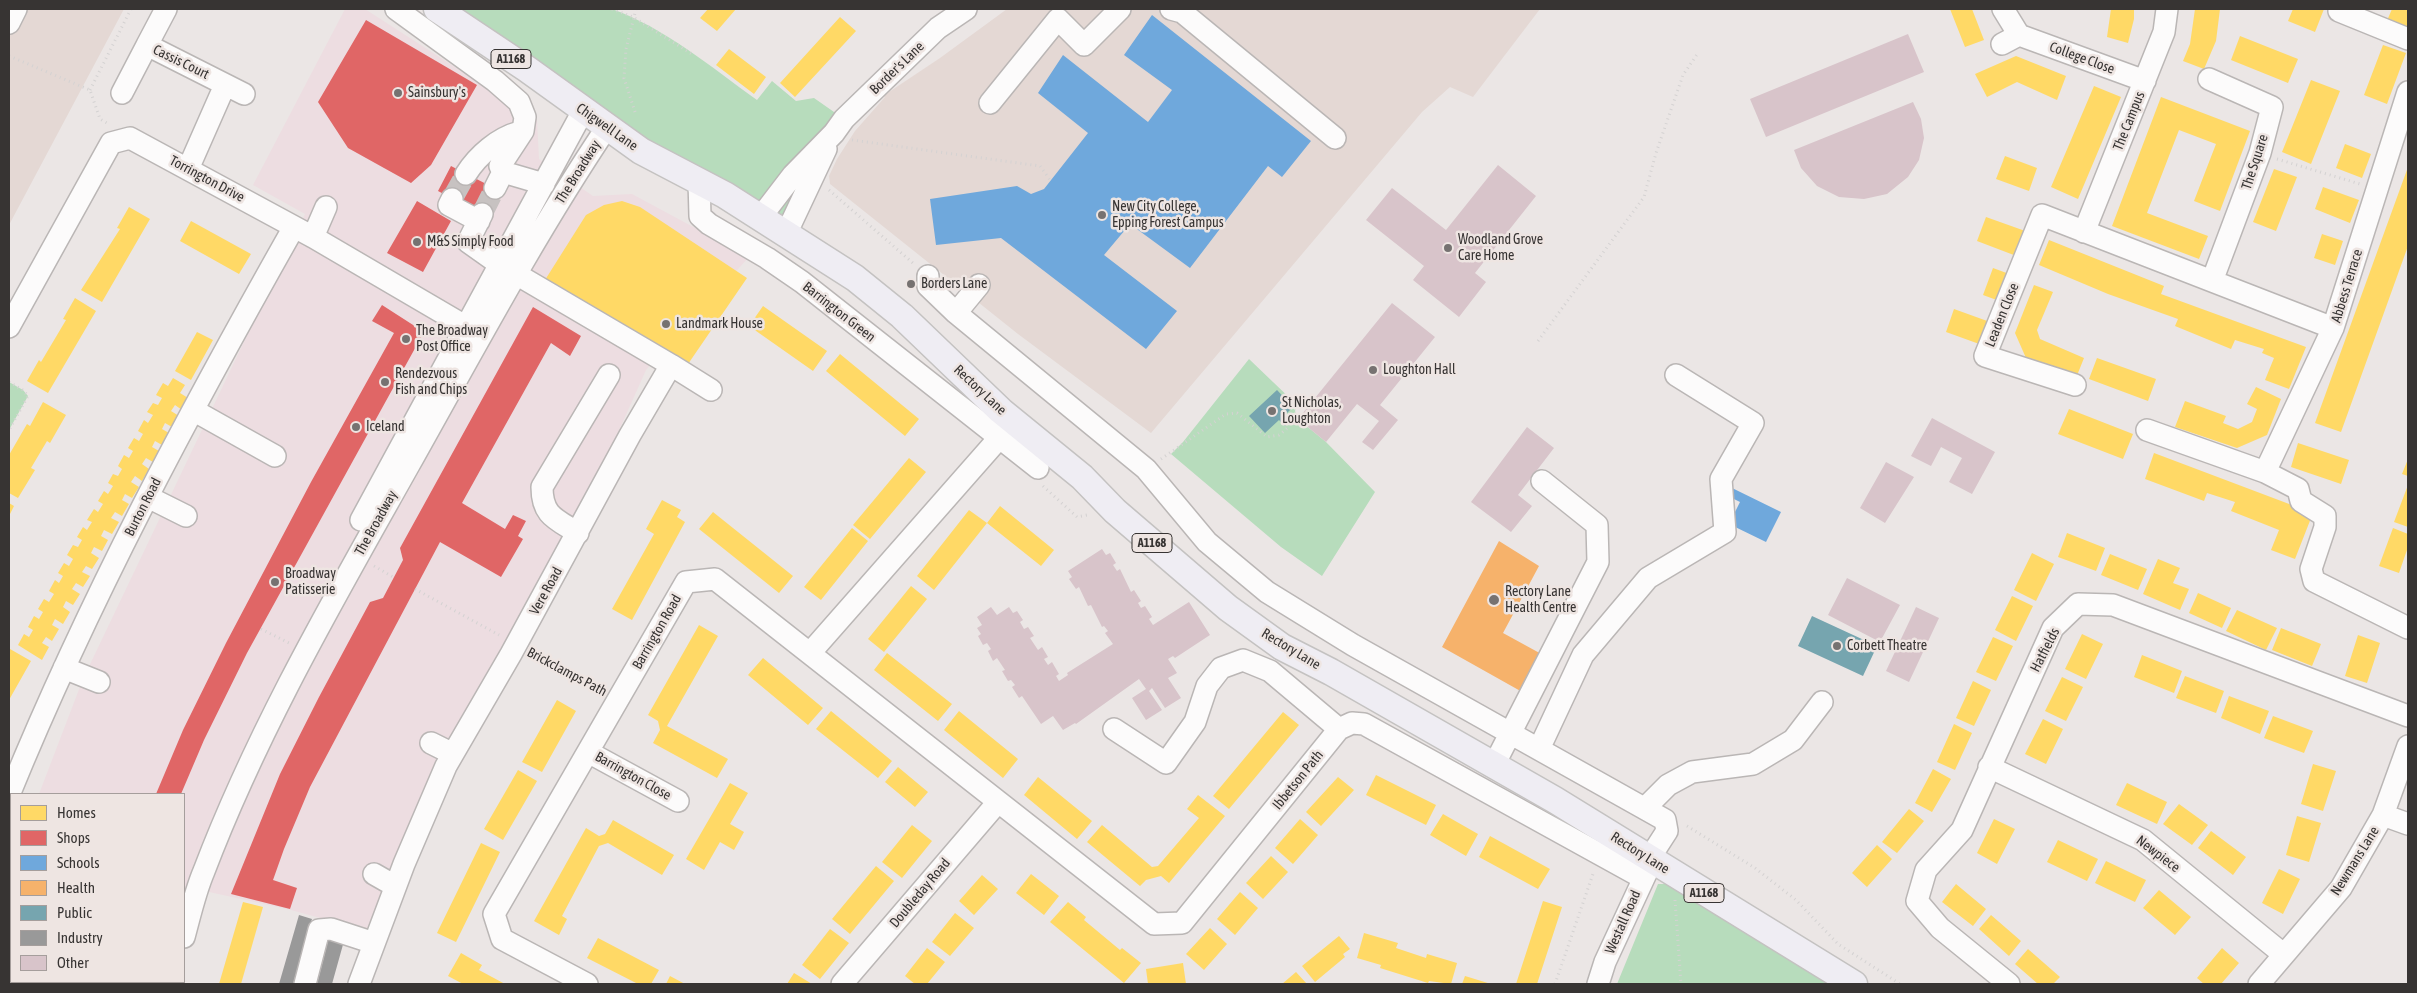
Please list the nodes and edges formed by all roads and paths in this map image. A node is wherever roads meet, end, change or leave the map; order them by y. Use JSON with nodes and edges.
{"nodes":[{"id":1,"x":16,"y":9,"type":"edge"},
{"id":2,"x":132,"y":9,"type":"edge"},
{"id":3,"x":166,"y":9,"type":"edge"},
{"id":4,"x":396,"y":9,"type":"edge"},
{"id":5,"x":436,"y":9,"type":"edge"},
{"id":6,"x":612,"y":9,"type":"edge"},
{"id":7,"x":636,"y":9,"type":"edge"},
{"id":8,"x":1120,"y":9,"type":"edge"},
{"id":9,"x":1171,"y":9,"type":"edge"},
{"id":10,"x":2004,"y":9,"type":"edge"},
{"id":11,"x":2167,"y":9,"type":"edge"},
{"id":12,"x":961,"y":10,"type":"edge"},
{"id":13,"x":2339,"y":11,"type":"dead end"},
{"id":14,"x":633,"y":17,"type":"junction"},
{"id":15,"x":9,"y":23,"type":"edge"},
{"id":16,"x":2408,"y":39,"type":"edge"},
{"id":17,"x":147,"y":45,"type":"junction"},
{"id":18,"x":1698,"y":53,"type":"dead end"},
{"id":19,"x":692,"y":54,"type":"dead end"},
{"id":20,"x":9,"y":56,"type":"edge"},
{"id":21,"x":511,"y":59,"type":"junction"},
{"id":22,"x":2209,"y":79,"type":"dead end"},
{"id":23,"x":2145,"y":80,"type":"junction"},
{"id":24,"x":495,"y":81,"type":"junction"},
{"id":25,"x":90,"y":90,"type":"junction"},
{"id":26,"x":2408,"y":92,"type":"edge"},
{"id":27,"x":122,"y":93,"type":"dead end"},
{"id":28,"x":990,"y":103,"type":"dead end"},
{"id":29,"x":583,"y":111,"type":"junction"},
{"id":30,"x":636,"y":115,"type":"dead end"},
{"id":31,"x":606,"y":127,"type":"junction"},
{"id":32,"x":523,"y":131,"type":"junction"},
{"id":33,"x":840,"y":136,"type":"junction"},
{"id":34,"x":130,"y":138,"type":"junction"},
{"id":35,"x":1335,"y":138,"type":"dead end"},
{"id":36,"x":2260,"y":154,"type":"junction"},
{"id":37,"x":188,"y":169,"type":"junction"},
{"id":38,"x":466,"y":174,"type":"tunnel mouth"},
{"id":39,"x":699,"y":181,"type":"junction"},
{"id":40,"x":1051,"y":181,"type":"dead end"},
{"id":41,"x":823,"y":183,"type":"dead end"},
{"id":42,"x":544,"y":184,"type":"junction"},
{"id":43,"x":2377,"y":188,"type":"junction"},
{"id":44,"x":452,"y":199,"type":"dead end"},
{"id":45,"x":326,"y":207,"type":"dead end"},
{"id":46,"x":760,"y":218,"type":"junction"},
{"id":47,"x":294,"y":227,"type":"junction"},
{"id":48,"x":2084,"y":232,"type":"junction"},
{"id":49,"x":786,"y":234,"type":"junction"},
{"id":50,"x":313,"y":237,"type":"junction"},
{"id":51,"x":508,"y":269,"type":"junction"},
{"id":52,"x":928,"y":276,"type":"joint"},
{"id":53,"x":2212,"y":281,"type":"junction"},
{"id":54,"x":979,"y":285,"type":"dead end"},
{"id":55,"x":956,"y":312,"type":"junction"},
{"id":56,"x":9,"y":326,"type":"edge"},
{"id":57,"x":2334,"y":328,"type":"junction"},
{"id":58,"x":474,"y":331,"type":"junction"},
{"id":59,"x":1538,"y":340,"type":"dead end"},
{"id":60,"x":671,"y":365,"type":"junction"},
{"id":61,"x":608,"y":375,"type":"dead end"},
{"id":62,"x":1676,"y":375,"type":"dead end"},
{"id":63,"x":9,"y":382,"type":"edge"},
{"id":64,"x":2074,"y":385,"type":"dead end"},
{"id":65,"x":711,"y":390,"type":"dead end"},
{"id":66,"x":194,"y":410,"type":"junction"},
{"id":67,"x":1290,"y":426,"type":"dead end"},
{"id":68,"x":9,"y":430,"type":"edge"},
{"id":69,"x":2147,"y":430,"type":"dead end"},
{"id":70,"x":1000,"y":437,"type":"junction"},
{"id":71,"x":275,"y":456,"type":"dead end"},
{"id":72,"x":1038,"y":468,"type":"joint"},
{"id":73,"x":1146,"y":469,"type":"junction"},
{"id":74,"x":2265,"y":472,"type":"junction"},
{"id":75,"x":1542,"y":481,"type":"dead end"},
{"id":76,"x":148,"y":497,"type":"junction"},
{"id":77,"x":1115,"y":511,"type":"junction"},
{"id":78,"x":186,"y":516,"type":"dead end"},
{"id":79,"x":578,"y":533,"type":"junction"},
{"id":80,"x":415,"y":589,"type":"dead end"},
{"id":81,"x":2408,"y":628,"type":"edge"},
{"id":82,"x":261,"y":629,"type":"dead end"},
{"id":83,"x":293,"y":645,"type":"junction"},
{"id":84,"x":516,"y":645,"type":"junction"},
{"id":85,"x":810,"y":653,"type":"junction"},
{"id":86,"x":64,"y":668,"type":"junction"},
{"id":87,"x":99,"y":682,"type":"dead end"},
{"id":88,"x":618,"y":699,"type":"junction"},
{"id":89,"x":1822,"y":702,"type":"dead end"},
{"id":90,"x":2408,"y":716,"type":"edge"},
{"id":91,"x":1114,"y":729,"type":"dead end"},
{"id":92,"x":1339,"y":729,"type":"junction"},
{"id":93,"x":1510,"y":732,"type":"junction"},
{"id":94,"x":431,"y":742,"type":"dead end"},
{"id":95,"x":2408,"y":746,"type":"edge"},
{"id":96,"x":1539,"y":749,"type":"junction"},
{"id":97,"x":588,"y":752,"type":"junction"},
{"id":98,"x":453,"y":754,"type":"junction"},
{"id":99,"x":1494,"y":766,"type":"junction"},
{"id":100,"x":1989,"y":767,"type":"junction"},
{"id":101,"x":9,"y":795,"type":"edge"},
{"id":102,"x":678,"y":801,"type":"dead end"},
{"id":103,"x":998,"y":802,"type":"junction"},
{"id":104,"x":1645,"y":808,"type":"junction"},
{"id":105,"x":2383,"y":815,"type":"junction"},
{"id":106,"x":1665,"y":820,"type":"junction"},
{"id":107,"x":2408,"y":824,"type":"edge"},
{"id":108,"x":1600,"y":853,"type":"junction"},
{"id":109,"x":1648,"y":866,"type":"junction"},
{"id":110,"x":374,"y":874,"type":"dead end"},
{"id":111,"x":1678,"y":877,"type":"junction"},
{"id":112,"x":185,"y":886,"type":"edge"},
{"id":113,"x":395,"y":886,"type":"junction"},
{"id":114,"x":185,"y":934,"type":"edge"},
{"id":115,"x":374,"y":943,"type":"junction"},
{"id":116,"x":2283,"y":954,"type":"junction"},
{"id":117,"x":305,"y":984,"type":"edge"},
{"id":118,"x":359,"y":984,"type":"edge"},
{"id":119,"x":587,"y":984,"type":"edge"},
{"id":120,"x":842,"y":984,"type":"edge"},
{"id":121,"x":1555,"y":984,"type":"edge"},
{"id":122,"x":1598,"y":984,"type":"edge"},
{"id":123,"x":1681,"y":984,"type":"edge"},
{"id":124,"x":1854,"y":984,"type":"edge"},
{"id":125,"x":1900,"y":984,"type":"edge"},
{"id":126,"x":2009,"y":984,"type":"edge"},
{"id":127,"x":2259,"y":984,"type":"edge"}],
"edges":[{"from":1,"to":15,"type":"street"},
{"from":2,"to":25,"type":"path"},
{"from":3,"to":17,"type":"street","name":"Cassis Court"},
{"from":4,"to":24,"type":"street"},
{"from":5,"to":21,"type":"main road","name":"Chigwell Lane","number":"A1168"},
{"from":6,"to":14,"type":"path"},
{"from":7,"to":14,"type":"path"},
{"from":8,"to":28,"type":"street"},
{"from":9,"to":35,"type":"street"},
{"from":10,"to":23,"type":"street","name":"College Close"},
{"from":11,"to":23,"type":"street","name":"The Campus"},
{"from":12,"to":33,"type":"street","name":"Border's Lane"},
{"from":13,"to":16,"type":"street"},
{"from":14,"to":19,"type":"path"},
{"from":14,"to":30,"type":"path"},
{"from":17,"to":27,"type":"street"},
{"from":17,"to":37,"type":"street","name":"Cassis Court"},
{"from":18,"to":59,"type":"path"},
{"from":20,"to":25,"type":"path"},
{"from":21,"to":24,"type":"street"},
{"from":21,"to":29,"type":"main road","name":"Chigwell Lane","number":"A1168"},
{"from":22,"to":36,"type":"street","name":"The Square"},
{"from":23,"to":48,"type":"street","name":"The Campus"},
{"from":24,"to":32,"type":"street"},
{"from":25,"to":34,"type":"path"},
{"from":26,"to":43,"type":"street","name":"Abbess Terrace"},
{"from":29,"to":31,"type":"main road","name":"Chigwell Lane","number":"A1168"},
{"from":29,"to":42,"type":"street","name":"The Broadway"},
{"from":31,"to":39,"type":"main road","name":"Chigwell Lane","number":"A1168"},
{"from":31,"to":51,"type":"street","name":"The Broadway"},
{"from":32,"to":38,"type":"street"},
{"from":32,"to":42,"type":"street"},
{"from":33,"to":40,"type":"path"},
{"from":33,"to":46,"type":"street","name":"Border's Lane"},
{"from":33,"to":49,"type":"street","name":"Border's Lane"},
{"from":34,"to":37,"type":"street","name":"Torrington Drive"},
{"from":34,"to":56,"type":"street"},
{"from":36,"to":43,"type":"path"},
{"from":36,"to":53,"type":"street","name":"The Square"},
{"from":37,"to":47,"type":"street","name":"Torrington Drive"},
{"from":39,"to":46,"type":"main road","name":"Chigwell Lane","number":"A1168"},
{"from":39,"to":70,"type":"street","name":"Barrington Green"},
{"from":41,"to":52,"type":"path"},
{"from":42,"to":51,"type":"street","name":"The Broadway"},
{"from":43,"to":57,"type":"street","name":"Abbess Terrace"},
{"from":44,"to":51,"type":"street"},
{"from":45,"to":50,"type":"street"},
{"from":46,"to":49,"type":"main road","name":"Chigwell Lane","number":"A1168"},
{"from":47,"to":50,"type":"street","name":"Torrington Drive"},
{"from":47,"to":66,"type":"street","name":"Burton Road"},
{"from":48,"to":53,"type":"street"},
{"from":48,"to":64,"type":"street","name":"Leaden Close"},
{"from":49,"to":77,"type":"main road","name":"Rectory Lane","number":"A1168"},
{"from":50,"to":58,"type":"street","name":"Torrington Drive"},
{"from":51,"to":58,"type":"street","name":"The Broadway"},
{"from":51,"to":60,"type":"street"},
{"from":52,"to":55,"type":"street"},
{"from":53,"to":57,"type":"street"},
{"from":54,"to":55,"type":"street"},
{"from":55,"to":73,"type":"street"},
{"from":57,"to":74,"type":"street","name":"Abbess Terrace"},
{"from":58,"to":83,"type":"street","name":"The Broadway"},
{"from":58,"to":114,"type":"street","name":"The Broadway"},
{"from":60,"to":65,"type":"street"},
{"from":60,"to":79,"type":"street","name":"Vere Road"},
{"from":61,"to":79,"type":"street"},
{"from":62,"to":96,"type":"street"},
{"from":63,"to":68,"type":"path"},
{"from":66,"to":71,"type":"street"},
{"from":66,"to":76,"type":"street","name":"Burton Road"},
{"from":67,"to":73,"type":"path"},
{"from":69,"to":74,"type":"street"},
{"from":70,"to":72,"type":"street","name":"Barrington Green"},
{"from":70,"to":85,"type":"street"},
{"from":72,"to":77,"type":"path"},
{"from":73,"to":93,"type":"street"},
{"from":74,"to":81,"type":"street"},
{"from":75,"to":93,"type":"street"},
{"from":76,"to":78,"type":"street"},
{"from":76,"to":86,"type":"street","name":"Burton Road"},
{"from":77,"to":99,"type":"main road","name":"Rectory Lane","number":"A1168"},
{"from":79,"to":84,"type":"street","name":"Vere Road"},
{"from":80,"to":84,"type":"path","name":"Brickclamps Path"},
{"from":82,"to":83,"type":"path"},
{"from":83,"to":112,"type":"street","name":"The Broadway"},
{"from":84,"to":88,"type":"path","name":"Brickclamps Path"},
{"from":84,"to":98,"type":"street","name":"Vere Road"},
{"from":85,"to":88,"type":"street","name":"Barrington Road"},
{"from":85,"to":103,"type":"street","name":"Barrington Road"},
{"from":86,"to":87,"type":"street"},
{"from":86,"to":101,"type":"street","name":"Burton Road"},
{"from":88,"to":97,"type":"street","name":"Barrington Road"},
{"from":89,"to":104,"type":"street"},
{"from":90,"to":100,"type":"street","name":"Hatfields"},
{"from":91,"to":92,"type":"street"},
{"from":92,"to":103,"type":"street","name":"Ibbetson Path"},
{"from":92,"to":108,"type":"street"},
{"from":93,"to":96,"type":"street"},
{"from":93,"to":99,"type":"street"},
{"from":94,"to":98,"type":"street"},
{"from":95,"to":105,"type":"street","name":"Newmans Lane"},
{"from":96,"to":104,"type":"street"},
{"from":97,"to":102,"type":"street","name":"Barrington Close"},
{"from":97,"to":119,"type":"street","name":"Barrington Road"},
{"from":98,"to":113,"type":"street","name":"Vere Road"},
{"from":99,"to":109,"type":"main road","name":"Rectory Lane","number":"A1168"},
{"from":100,"to":116,"type":"street","name":"Newpiece"},
{"from":100,"to":126,"type":"street","name":"Hatfields"},
{"from":103,"to":120,"type":"street","name":"Doubleday Road"},
{"from":104,"to":106,"type":"street"},
{"from":105,"to":107,"type":"street"},
{"from":105,"to":116,"type":"street","name":"Newmans Lane"},
{"from":106,"to":109,"type":"street","name":"Westall Road"},
{"from":106,"to":125,"type":"path"},
{"from":108,"to":109,"type":"street"},
{"from":108,"to":121,"type":"path"},
{"from":109,"to":111,"type":"main road","name":"Rectory Lane","number":"A1168"},
{"from":109,"to":122,"type":"street","name":"Westall Road"},
{"from":110,"to":113,"type":"street"},
{"from":111,"to":123,"type":"path"},
{"from":111,"to":124,"type":"main road","name":"Rectory Lane","number":"A1168"},
{"from":113,"to":115,"type":"street","name":"Vere Road"},
{"from":115,"to":117,"type":"street"},
{"from":115,"to":118,"type":"street","name":"Vere Road"},
{"from":116,"to":127,"type":"street","name":"Newmans Lane"}]}
